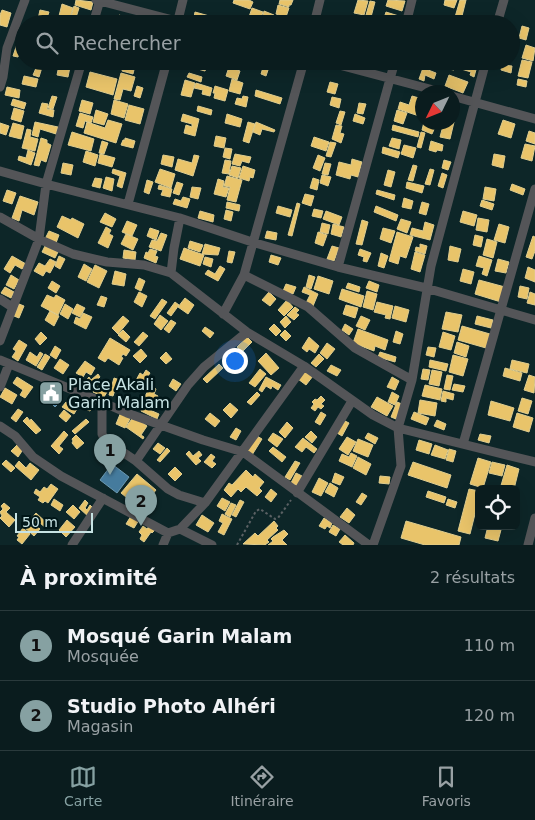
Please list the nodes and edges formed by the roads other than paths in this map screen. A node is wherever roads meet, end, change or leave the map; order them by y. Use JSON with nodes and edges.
{"nodes":[{"id":1,"x":25,"y":0,"type":"edge"},
{"id":2,"x":98,"y":0,"type":"edge"},
{"id":3,"x":183,"y":0,"type":"edge"},
{"id":4,"x":320,"y":0,"type":"edge"},
{"id":5,"x":412,"y":0,"type":"edge"},
{"id":6,"x":504,"y":0,"type":"edge"},
{"id":7,"x":20,"y":15,"type":"edge"},
{"id":8,"x":95,"y":15,"type":"edge"},
{"id":9,"x":152,"y":15,"type":"edge"},
{"id":10,"x":179,"y":15,"type":"edge"},
{"id":11,"x":316,"y":15,"type":"edge"},
{"id":12,"x":408,"y":15,"type":"edge"},
{"id":13,"x":500,"y":15,"type":"edge"},
{"id":14,"x":15,"y":28,"type":"edge"},
{"id":15,"x":79,"y":70,"type":"edge"},
{"id":16,"x":165,"y":70,"type":"edge"},
{"id":17,"x":301,"y":70,"type":"edge"},
{"id":18,"x":359,"y":70,"type":"edge"},
{"id":19,"x":393,"y":70,"type":"edge"},
{"id":20,"x":483,"y":70,"type":"edge"},
{"id":21,"x":391,"y":78,"type":"junction"},
{"id":22,"x":416,"y":85,"type":"edge"},
{"id":23,"x":0,"y":87,"type":"edge"},
{"id":24,"x":460,"y":98,"type":"edge"},
{"id":25,"x":474,"y":102,"type":"junction"},
{"id":26,"x":535,"y":119,"type":"edge"},
{"id":27,"x":0,"y":171,"type":"edge"},
{"id":28,"x":46,"y":184,"type":"junction"},
{"id":29,"x":535,"y":189,"type":"edge"},
{"id":30,"x":128,"y":204,"type":"junction"},
{"id":31,"x":0,"y":217,"type":"edge"},
{"id":32,"x":180,"y":218,"type":"junction"},
{"id":33,"x":39,"y":239,"type":"junction"},
{"id":34,"x":252,"y":242,"type":"junction"},
{"id":35,"x":338,"y":267,"type":"junction"},
{"id":36,"x":172,"y":273,"type":"junction"},
{"id":37,"x":244,"y":275,"type":"junction"},
{"id":38,"x":426,"y":288,"type":"junction"},
{"id":39,"x":0,"y":299,"type":"edge"},
{"id":40,"x":12,"y":307,"type":"junction"},
{"id":41,"x":501,"y":310,"type":"junction"},
{"id":42,"x":223,"y":314,"type":"junction"},
{"id":43,"x":535,"y":320,"type":"edge"},
{"id":44,"x":247,"y":332,"type":"junction"},
{"id":45,"x":0,"y":340,"type":"edge"},
{"id":46,"x":0,"y":360,"type":"edge"},
{"id":47,"x":9,"y":364,"type":"junction"},
{"id":48,"x":304,"y":366,"type":"junction"},
{"id":49,"x":412,"y":380,"type":"junction"},
{"id":50,"x":0,"y":387,"type":"edge"},
{"id":51,"x":352,"y":401,"type":"junction"},
{"id":52,"x":102,"y":402,"type":"junction"},
{"id":53,"x":160,"y":424,"type":"junction"},
{"id":54,"x":0,"y":426,"type":"edge"},
{"id":55,"x":398,"y":428,"type":"junction"},
{"id":56,"x":463,"y":444,"type":"junction"},
{"id":57,"x":243,"y":452,"type":"junction"},
{"id":58,"x":136,"y":461,"type":"junction"},
{"id":59,"x":535,"y":462,"type":"edge"},
{"id":60,"x":297,"y":493,"type":"junction"},
{"id":61,"x":103,"y":498,"type":"junction"},
{"id":62,"x":205,"y":503,"type":"junction"},
{"id":63,"x":535,"y":518,"type":"edge"},
{"id":64,"x":180,"y":529,"type":"junction"},
{"id":65,"x":168,"y":533,"type":"junction"},
{"id":66,"x":72,"y":545,"type":"edge"},
{"id":67,"x":163,"y":545,"type":"edge"},
{"id":68,"x":212,"y":545,"type":"edge"},
{"id":69,"x":371,"y":545,"type":"edge"},
{"id":70,"x":528,"y":545,"type":"edge"}],
"edges":[{"from":1,"to":7,"type":"street"},
{"from":2,"to":8,"type":"street"},
{"from":2,"to":9,"type":"street"},
{"from":3,"to":10,"type":"street"},
{"from":4,"to":11,"type":"street"},
{"from":5,"to":12,"type":"street"},
{"from":6,"to":13,"type":"street"},
{"from":14,"to":23,"type":"street"},
{"from":15,"to":28,"type":"street"},
{"from":16,"to":30,"type":"street"},
{"from":17,"to":34,"type":"street"},
{"from":18,"to":21,"type":"street"},
{"from":19,"to":21,"type":"street"},
{"from":20,"to":25,"type":"street"},
{"from":21,"to":22,"type":"street"},
{"from":21,"to":35,"type":"street"},
{"from":24,"to":25,"type":"street"},
{"from":25,"to":26,"type":"street"},
{"from":25,"to":38,"type":"street"},
{"from":27,"to":28,"type":"street"},
{"from":28,"to":30,"type":"street"},
{"from":28,"to":33,"type":"street"},
{"from":29,"to":41,"type":"street"},
{"from":30,"to":32,"type":"street"},
{"from":31,"to":33,"type":"street"},
{"from":32,"to":34,"type":"street"},
{"from":32,"to":36,"type":"street"},
{"from":33,"to":36,"type":"street"},
{"from":33,"to":40,"type":"street"},
{"from":34,"to":35,"type":"street"},
{"from":34,"to":37,"type":"street"},
{"from":35,"to":38,"type":"street"},
{"from":36,"to":42,"type":"street"},
{"from":37,"to":42,"type":"street"},
{"from":37,"to":49,"type":"street"},
{"from":38,"to":41,"type":"street"},
{"from":38,"to":49,"type":"street"},
{"from":39,"to":40,"type":"street"},
{"from":40,"to":45,"type":"street"},
{"from":41,"to":43,"type":"street"},
{"from":41,"to":56,"type":"street"},
{"from":42,"to":44,"type":"street"},
{"from":44,"to":48,"type":"street"},
{"from":44,"to":53,"type":"street"},
{"from":46,"to":47,"type":"street"},
{"from":47,"to":50,"type":"street"},
{"from":47,"to":52,"type":"street"},
{"from":48,"to":51,"type":"street"},
{"from":48,"to":57,"type":"street"},
{"from":49,"to":55,"type":"street"},
{"from":51,"to":55,"type":"street"},
{"from":51,"to":60,"type":"street"},
{"from":52,"to":53,"type":"street"},
{"from":52,"to":58,"type":"street"},
{"from":53,"to":57,"type":"street"},
{"from":53,"to":58,"type":"street"},
{"from":54,"to":61,"type":"street"},
{"from":55,"to":56,"type":"street"},
{"from":55,"to":69,"type":"street"},
{"from":56,"to":59,"type":"street"},
{"from":57,"to":60,"type":"street"},
{"from":57,"to":62,"type":"street"},
{"from":58,"to":62,"type":"street"},
{"from":60,"to":69,"type":"street"},
{"from":61,"to":65,"type":"street"},
{"from":61,"to":66,"type":"street"},
{"from":62,"to":64,"type":"street"},
{"from":63,"to":70,"type":"street"},
{"from":64,"to":65,"type":"street"},
{"from":64,"to":68,"type":"street"},
{"from":65,"to":67,"type":"street"}]}
